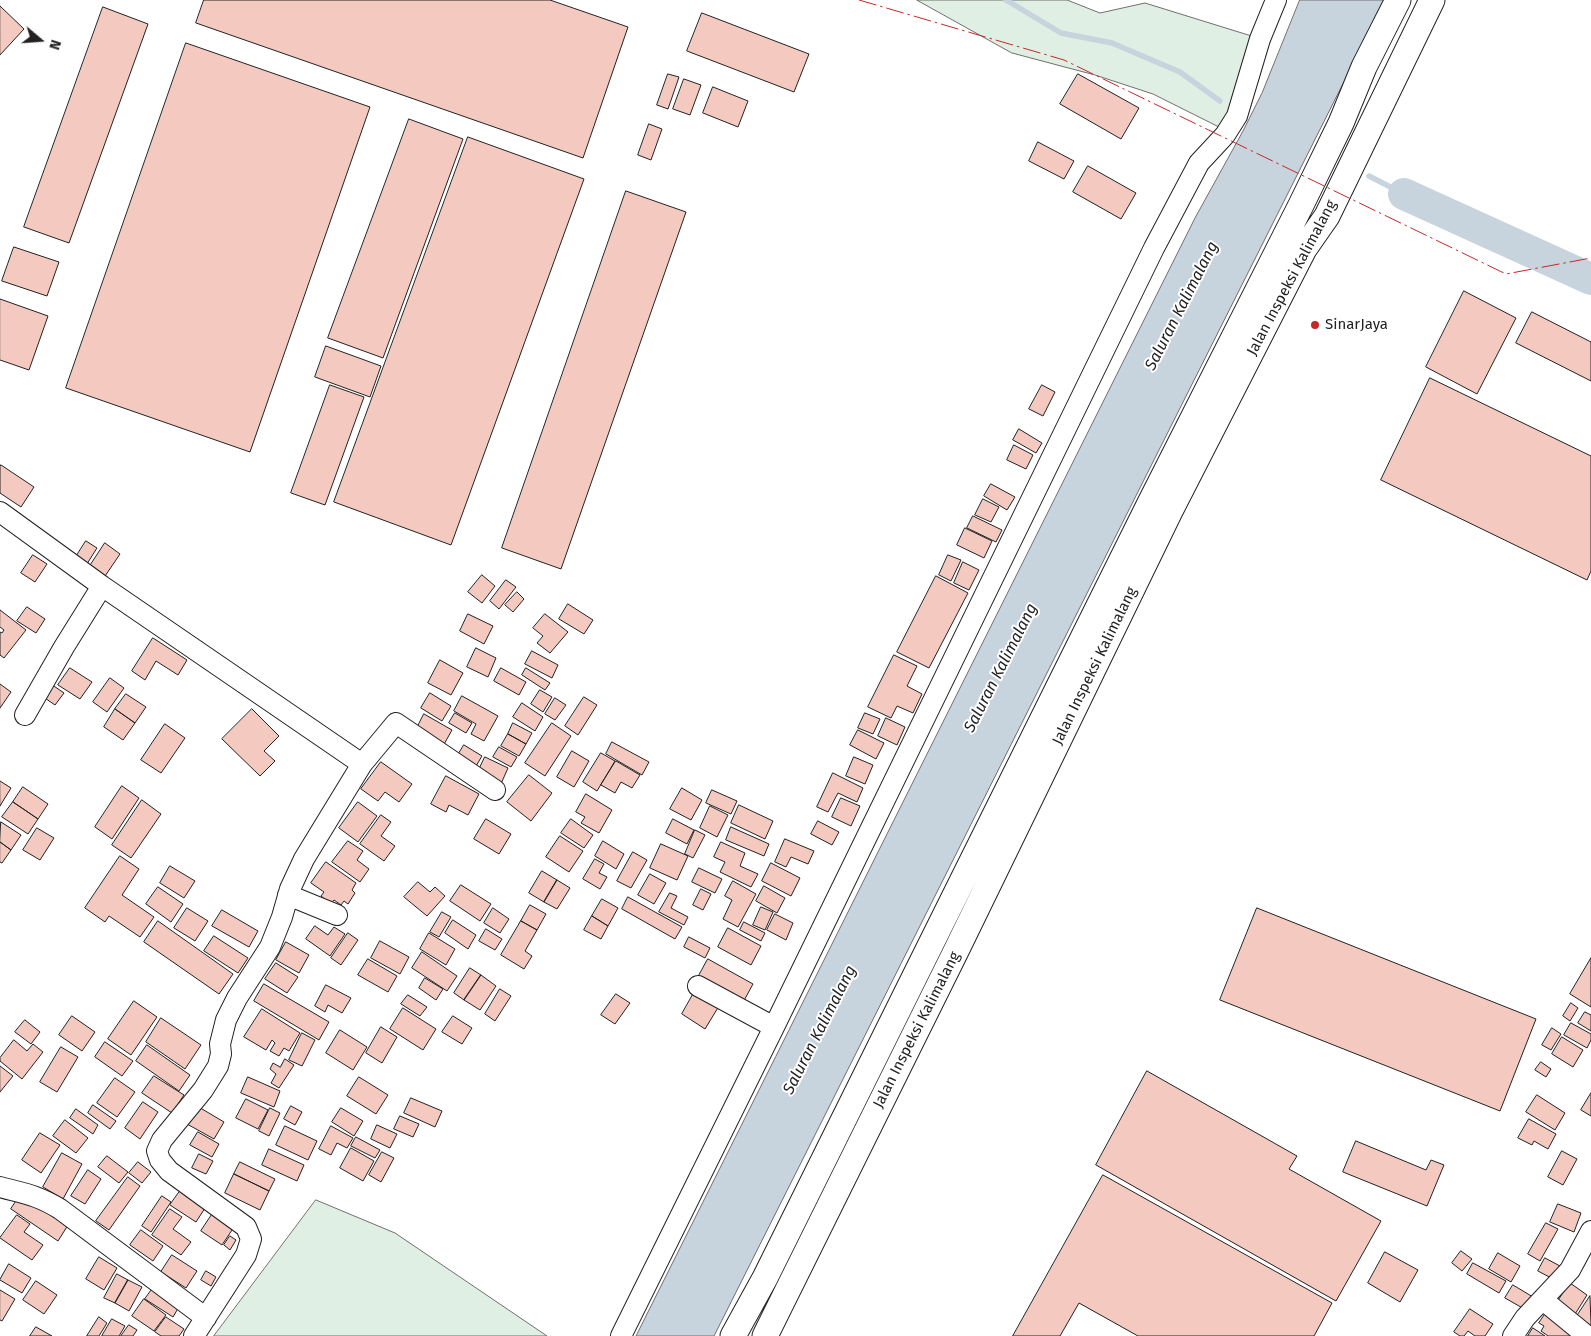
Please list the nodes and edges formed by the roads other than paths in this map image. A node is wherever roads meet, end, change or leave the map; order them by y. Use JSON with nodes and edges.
{"nodes":[{"id":1,"x":1276,"y":0,"type":"edge"},
{"id":2,"x":1398,"y":0,"type":"edge"},
{"id":3,"x":1432,"y":0,"type":"edge"},
{"id":4,"x":1160,"y":508,"type":"junction"},
{"id":5,"x":0,"y":512,"type":"edge"},
{"id":6,"x":102,"y":586,"type":"junction"},
{"id":7,"x":25,"y":715,"type":"dead end"},
{"id":8,"x":362,"y":764,"type":"junction"},
{"id":9,"x":495,"y":790,"type":"dead end"},
{"id":10,"x":288,"y":895,"type":"junction"},
{"id":11,"x":337,"y":915,"type":"dead end"},
{"id":12,"x":934,"y":936,"type":"junction"},
{"id":13,"x":956,"y":951,"type":"junction"},
{"id":14,"x":698,"y":986,"type":"dead end"},
{"id":15,"x":774,"y":1027,"type":"junction"},
{"id":16,"x":0,"y":1187,"type":"edge"},
{"id":17,"x":1591,"y":1231,"type":"edge"},
{"id":18,"x":1543,"y":1300,"type":"junction"},
{"id":19,"x":206,"y":1318,"type":"junction"},
{"id":20,"x":194,"y":1336,"type":"edge"},
{"id":21,"x":621,"y":1336,"type":"edge"},
{"id":22,"x":733,"y":1336,"type":"edge"},
{"id":23,"x":765,"y":1336,"type":"edge"},
{"id":24,"x":1513,"y":1336,"type":"edge"},
{"id":25,"x":1587,"y":1336,"type":"edge"}],
"edges":[{"from":1,"to":15,"type":"street"},
{"from":2,"to":4,"type":"main road","name":"Jalan Inspeksi Kalimalang"},
{"from":3,"to":4,"type":"main road","name":"Jalan Inspeksi Kalimalang"},
{"from":4,"to":12,"type":"main road","name":"Jalan Inspeksi Kalimalang"},
{"from":4,"to":13,"type":"main road","name":"Jalan Inspeksi Kalimalang"},
{"from":5,"to":6,"type":"street"},
{"from":6,"to":7,"type":"street"},
{"from":6,"to":8,"type":"street"},
{"from":8,"to":9,"type":"street"},
{"from":8,"to":10,"type":"street"},
{"from":10,"to":11,"type":"street"},
{"from":10,"to":19,"type":"street"},
{"from":12,"to":13,"type":"main road"},
{"from":12,"to":22,"type":"main road","name":"Jalan Inspeksi Kalimalang"},
{"from":13,"to":23,"type":"main road","name":"Jalan Inspeksi Kalimalang"},
{"from":14,"to":15,"type":"street"},
{"from":15,"to":21,"type":"street"},
{"from":16,"to":19,"type":"street"},
{"from":17,"to":18,"type":"street"},
{"from":18,"to":24,"type":"street"},
{"from":18,"to":25,"type":"street"},
{"from":19,"to":20,"type":"street"}]}
